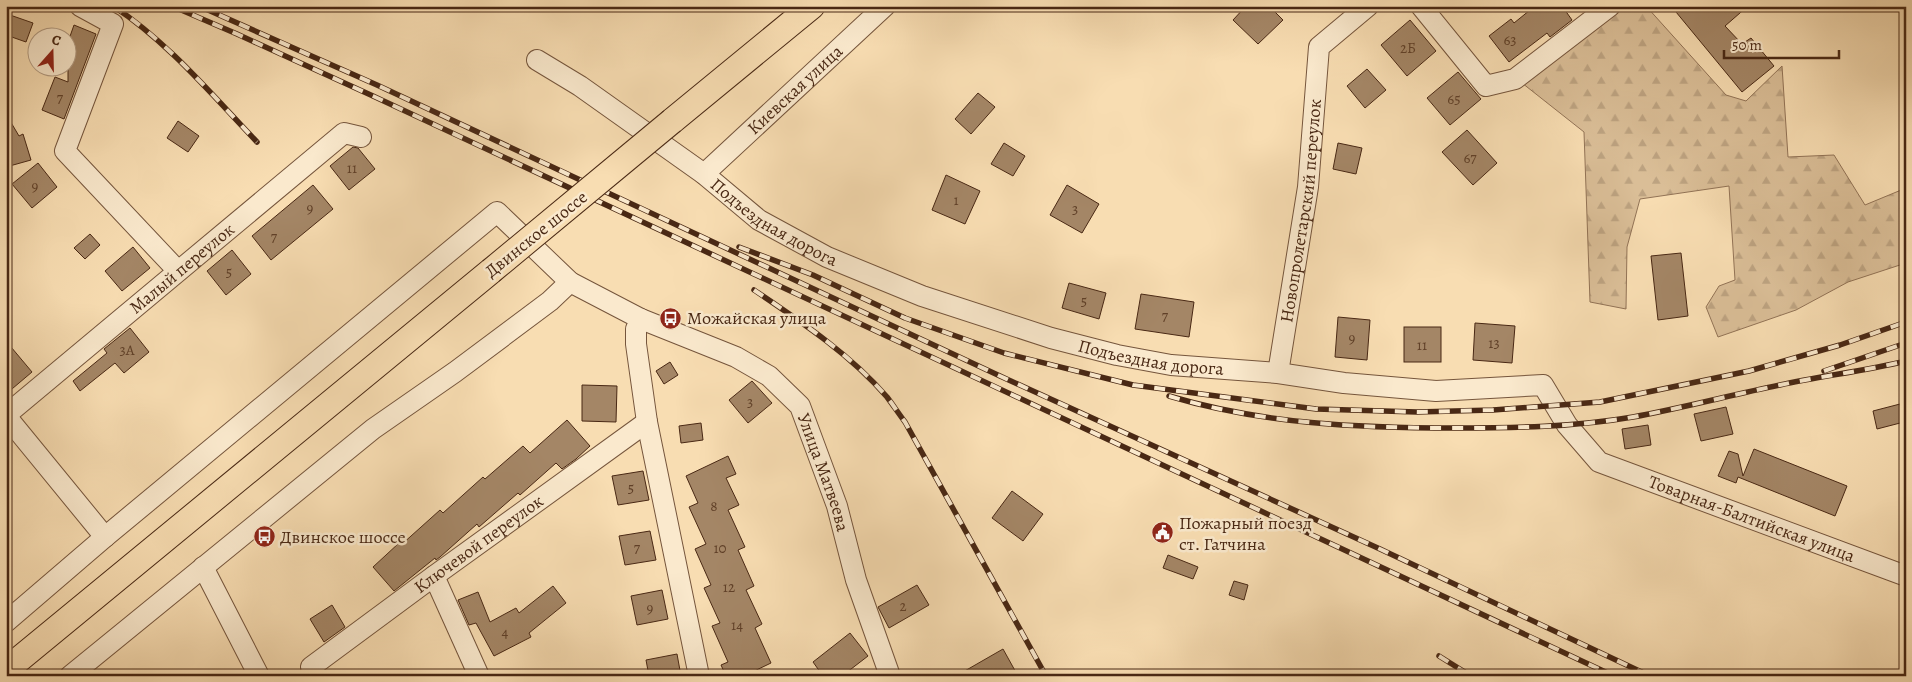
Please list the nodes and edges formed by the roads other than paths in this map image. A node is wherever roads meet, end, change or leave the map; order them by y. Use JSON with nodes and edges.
{"nodes":[{"id":1,"x":80,"y":6,"type":"edge"},
{"id":2,"x":812,"y":6,"type":"edge"},
{"id":3,"x":885,"y":6,"type":"edge"},
{"id":4,"x":1368,"y":6,"type":"edge"},
{"id":5,"x":1421,"y":6,"type":"edge"},
{"id":6,"x":1610,"y":6,"type":"edge"},
{"id":7,"x":537,"y":60,"type":"dead end"},
{"id":8,"x":360,"y":137,"type":"dead end"},
{"id":9,"x":704,"y":174,"type":"junction"},
{"id":10,"x":178,"y":272,"type":"junction"},
{"id":11,"x":570,"y":282,"type":"junction"},
{"id":12,"x":641,"y":319,"type":"junction"},
{"id":13,"x":1278,"y":373,"type":"junction"},
{"id":14,"x":6,"y":416,"type":"edge"},
{"id":15,"x":647,"y":422,"type":"junction"},
{"id":16,"x":1598,"y":462,"type":"joint"},
{"id":17,"x":105,"y":537,"type":"junction"},
{"id":18,"x":202,"y":567,"type":"junction"},
{"id":19,"x":434,"y":576,"type":"junction"},
{"id":20,"x":1906,"y":576,"type":"edge"},
{"id":21,"x":6,"y":622,"type":"edge"},
{"id":22,"x":311,"y":667,"type":"dead end"},
{"id":23,"x":6,"y":670,"type":"edge"},
{"id":24,"x":888,"y":675,"type":"edge"},
{"id":25,"x":70,"y":676,"type":"edge"},
{"id":26,"x":259,"y":676,"type":"edge"},
{"id":27,"x":479,"y":676,"type":"edge"},
{"id":28,"x":699,"y":676,"type":"edge"}],
"edges":[{"from":1,"to":10,"type":"street"},
{"from":2,"to":23,"type":"main road","name":"Двинское шоссе","bridge":true},
{"from":3,"to":9,"type":"street","name":"Киевская улица"},
{"from":4,"to":13,"type":"street","name":"Новопролетарский переулок"},
{"from":5,"to":6,"type":"street"},
{"from":7,"to":9,"type":"street","name":"Подъездная дорога"},
{"from":8,"to":10,"type":"street","name":"Малый переулок"},
{"from":9,"to":13,"type":"street","name":"Подъездная дорога"},
{"from":10,"to":14,"type":"street","name":"Малый переулок"},
{"from":11,"to":12,"type":"street","name":"Улица Матвеева"},
{"from":11,"to":17,"type":"street"},
{"from":11,"to":18,"type":"street"},
{"from":12,"to":15,"type":"street"},
{"from":12,"to":24,"type":"street","name":"Улица Матвеева"},
{"from":13,"to":16,"type":"street","name":"Подъездная дорога"},
{"from":14,"to":17,"type":"street"},
{"from":15,"to":19,"type":"street","name":"Ключевой переулок"},
{"from":15,"to":28,"type":"street"},
{"from":16,"to":20,"type":"street","name":"Товарная-Балтийская улица"},
{"from":17,"to":21,"type":"street"},
{"from":18,"to":25,"type":"street"},
{"from":18,"to":26,"type":"street"},
{"from":19,"to":22,"type":"street","name":"Ключевой переулок"},
{"from":19,"to":27,"type":"street"}]}
